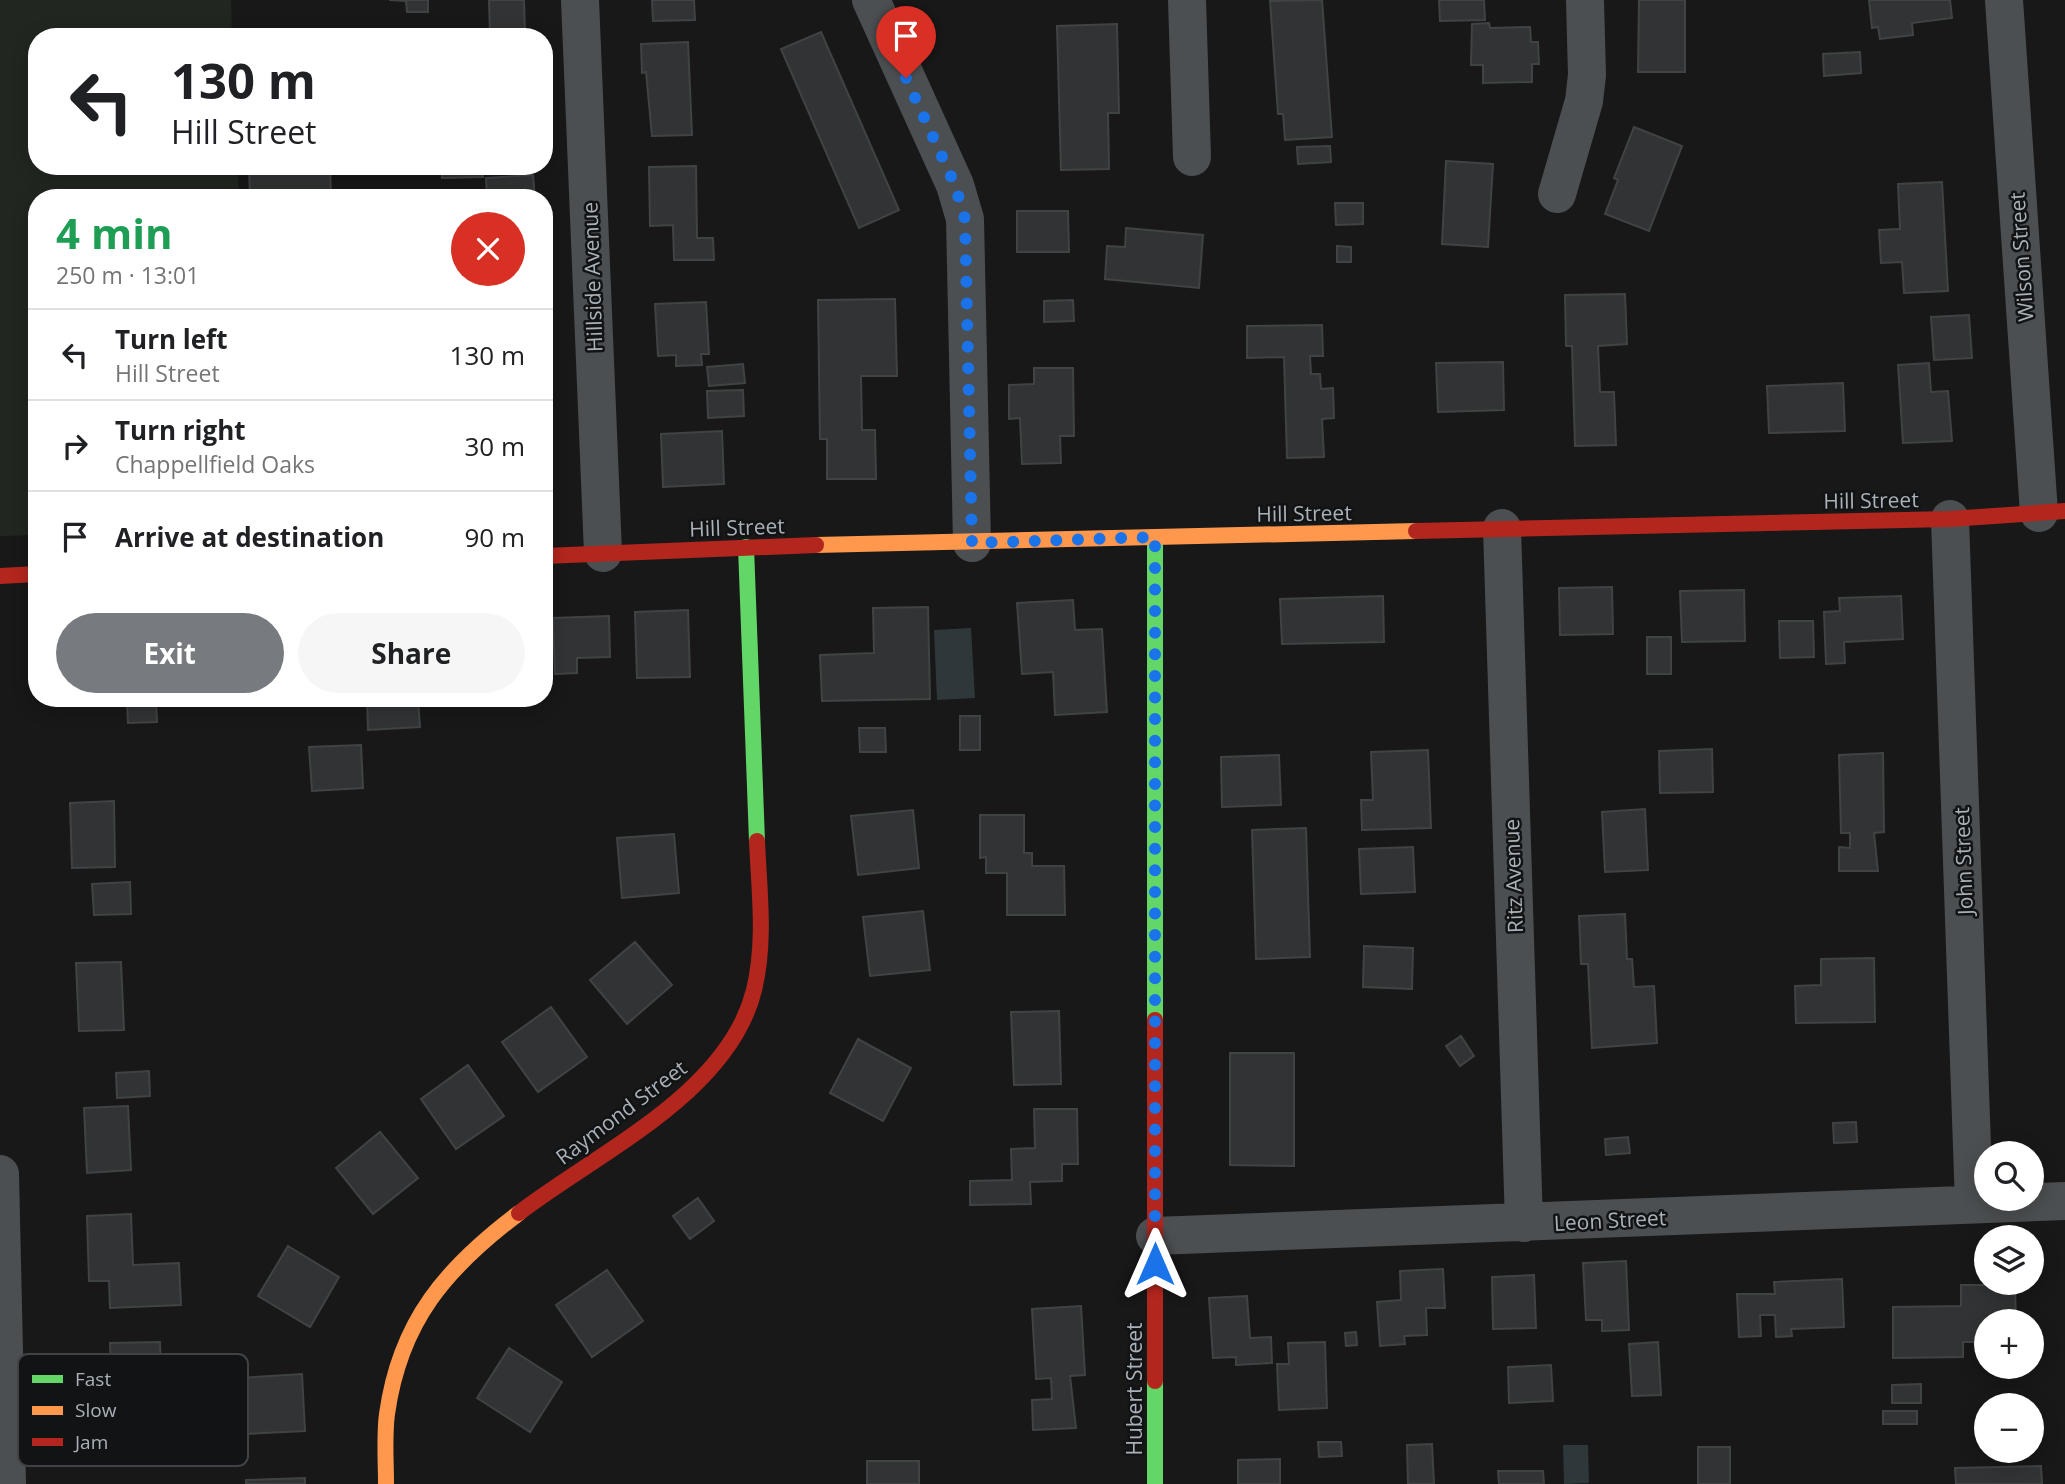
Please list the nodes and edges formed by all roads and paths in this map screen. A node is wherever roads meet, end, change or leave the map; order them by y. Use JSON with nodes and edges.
{"nodes":[{"id":1,"x":580,"y":0,"type":"edge"},
{"id":2,"x":871,"y":0,"type":"edge"},
{"id":3,"x":1187,"y":0,"type":"edge"},
{"id":4,"x":1585,"y":0,"type":"edge"},
{"id":5,"x":2004,"y":0,"type":"edge"},
{"id":6,"x":1192,"y":157,"type":"dead end"},
{"id":7,"x":1557,"y":194,"type":"dead end"},
{"id":8,"x":2052,"y":512,"type":"edge"},
{"id":9,"x":1951,"y":519,"type":"junction"},
{"id":10,"x":1502,"y":528,"type":"junction"},
{"id":11,"x":1155,"y":537,"type":"junction"},
{"id":12,"x":972,"y":543,"type":"junction"},
{"id":13,"x":746,"y":547,"type":"junction"},
{"id":14,"x":603,"y":553,"type":"junction"},
{"id":15,"x":553,"y":556,"type":"edge"},
{"id":16,"x":28,"y":574,"type":"edge"},
{"id":17,"x":0,"y":576,"type":"edge"},
{"id":18,"x":0,"y":1174,"type":"edge"},
{"id":19,"x":2044,"y":1201,"type":"edge"},
{"id":20,"x":2065,"y":1201,"type":"edge"},
{"id":21,"x":1974,"y":1203,"type":"joint"},
{"id":22,"x":1524,"y":1223,"type":"junction"},
{"id":23,"x":1155,"y":1236,"type":"junction"},
{"id":24,"x":7,"y":1484,"type":"edge"},
{"id":25,"x":386,"y":1484,"type":"edge"},
{"id":26,"x":1155,"y":1484,"type":"edge"}],
"edges":[{"from":1,"to":14,"type":"street","name":"Hillside Avenue"},
{"from":2,"to":12,"type":"street"},
{"from":3,"to":6,"type":"street"},
{"from":4,"to":7,"type":"street"},
{"from":5,"to":8,"type":"street","name":"Wilson Street"},
{"from":8,"to":9,"type":"street","name":"Hill Street"},
{"from":9,"to":10,"type":"street","name":"Hill Street"},
{"from":9,"to":21,"type":"street","name":"John Street"},
{"from":10,"to":11,"type":"street","name":"Hill Street"},
{"from":10,"to":22,"type":"street","name":"Ritz Avenue"},
{"from":11,"to":12,"type":"street","name":"Hill Street"},
{"from":11,"to":23,"type":"street","name":"Hubert Street"},
{"from":12,"to":13,"type":"street","name":"Hill Street"},
{"from":13,"to":14,"type":"street","name":"Hill Street"},
{"from":13,"to":25,"type":"street","name":"Raymond Street"},
{"from":14,"to":15,"type":"street","name":"Hill Street"},
{"from":16,"to":17,"type":"street"},
{"from":18,"to":24,"type":"street"},
{"from":19,"to":20,"type":"street","name":"Leon Street"},
{"from":21,"to":22,"type":"street","name":"Leon Street"},
{"from":22,"to":23,"type":"street","name":"Leon Street"},
{"from":23,"to":26,"type":"street","name":"Hubert Street"}]}
